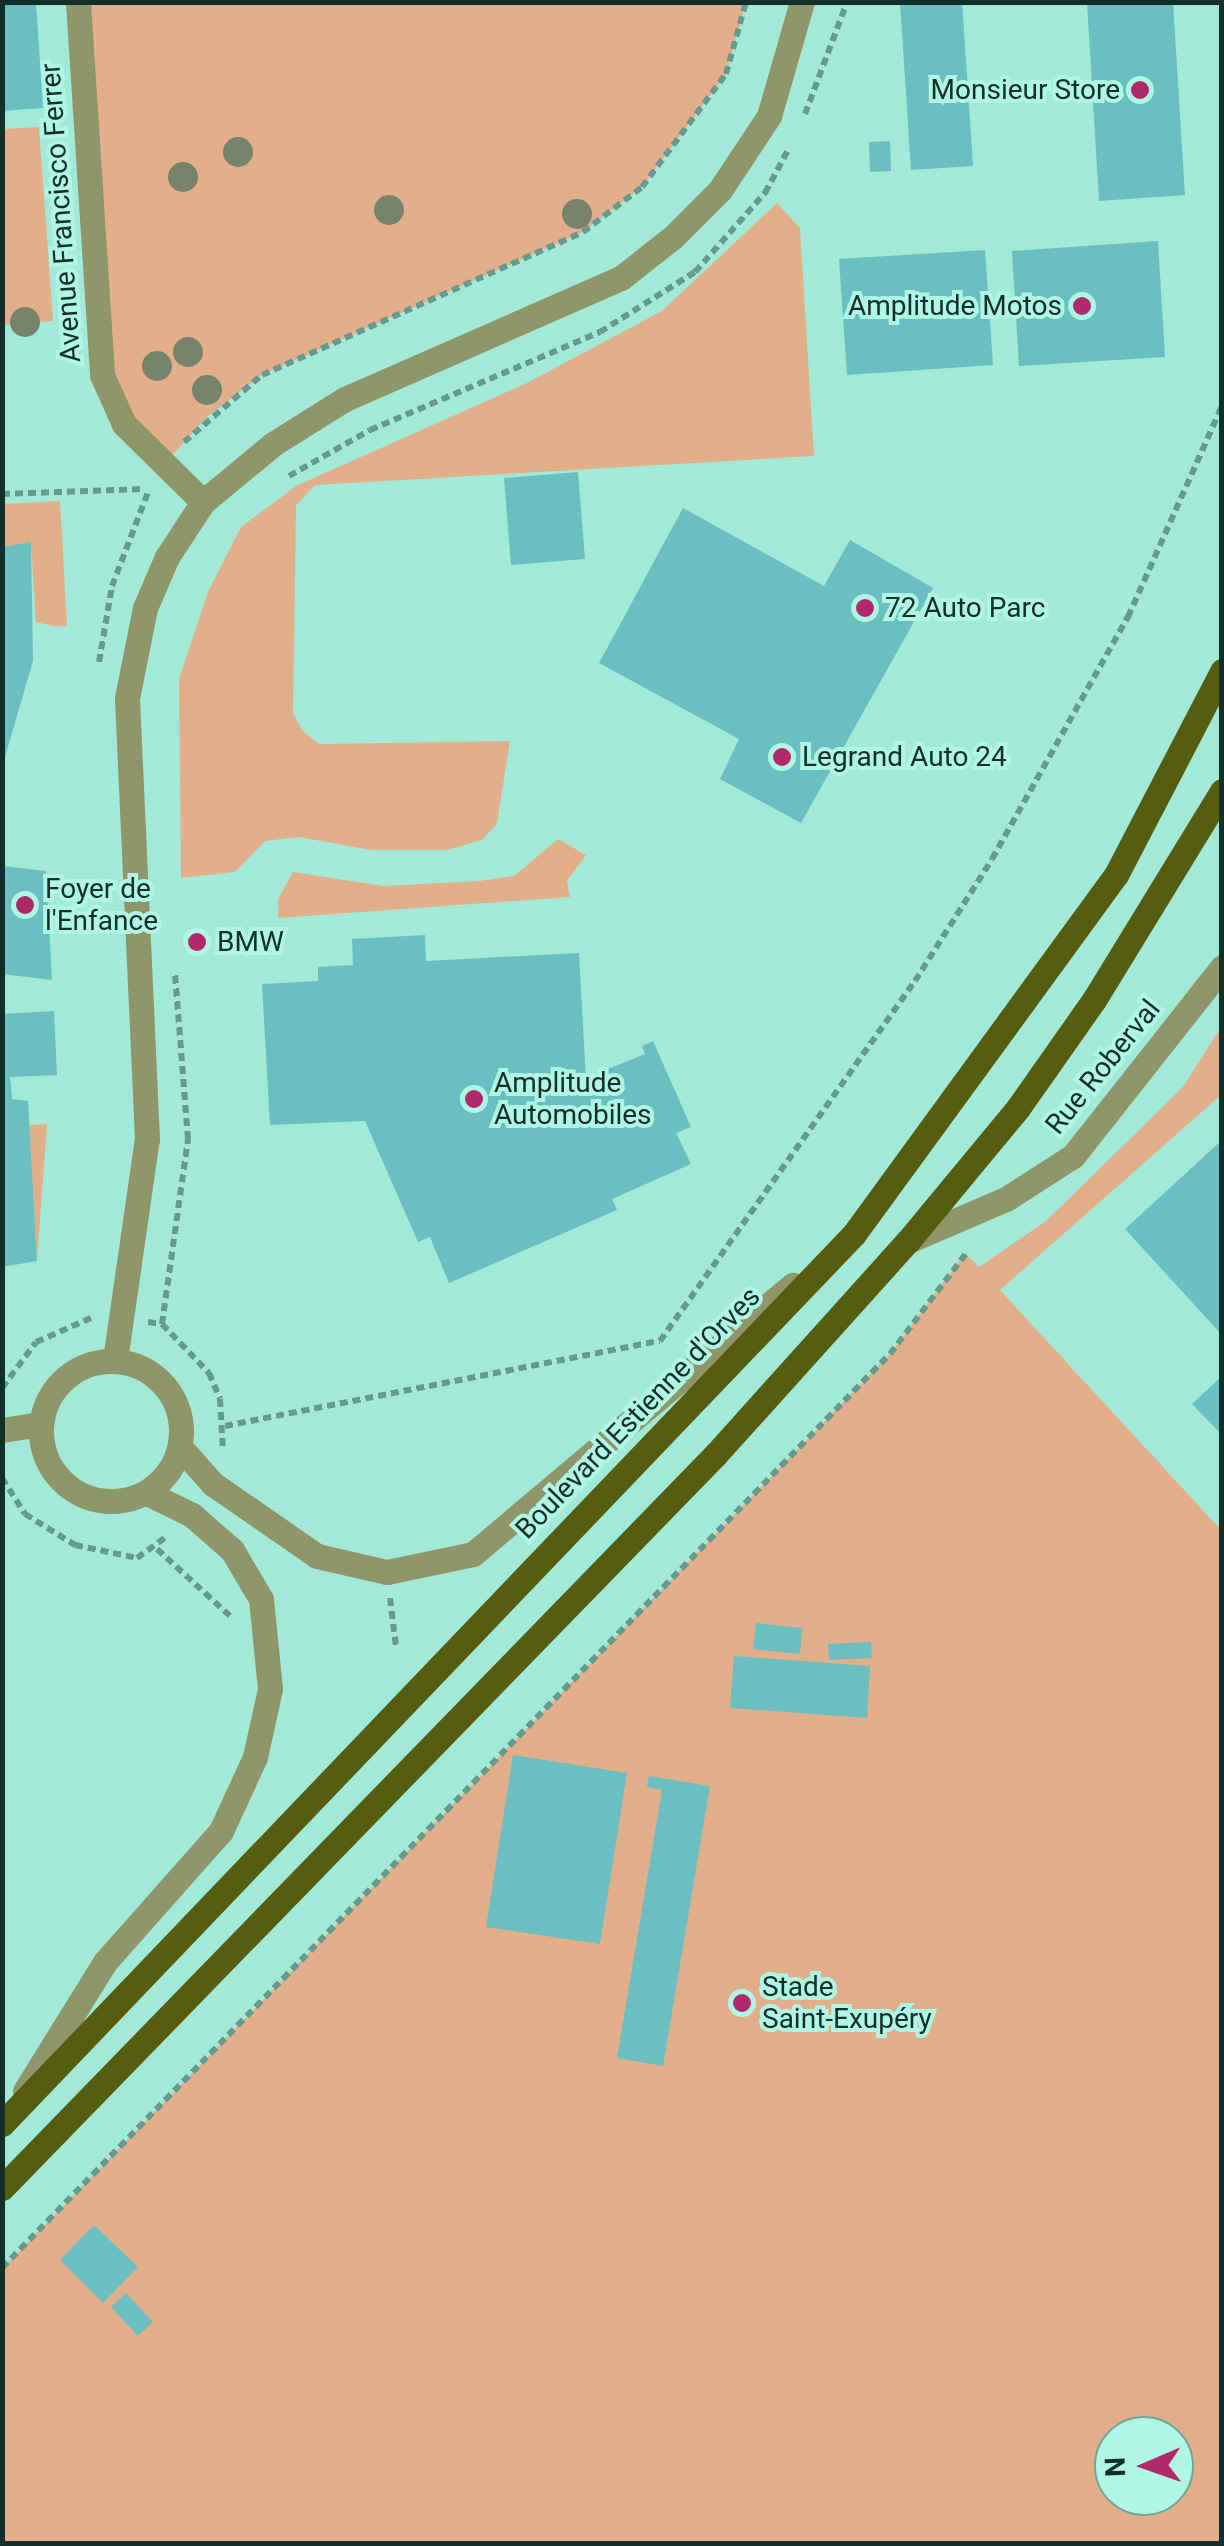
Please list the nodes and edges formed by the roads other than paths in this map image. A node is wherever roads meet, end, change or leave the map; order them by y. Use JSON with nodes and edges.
{"nodes":[{"id":1,"x":78,"y":2,"type":"edge"},
{"id":2,"x":802,"y":2,"type":"edge"},
{"id":3,"x":202,"y":502,"type":"junction"},
{"id":4,"x":1222,"y":671,"type":"edge"},
{"id":5,"x":1222,"y":791,"type":"edge"},
{"id":6,"x":1222,"y":968,"type":"edge"},
{"id":7,"x":854,"y":1234,"type":"junction"},
{"id":8,"x":908,"y":1241,"type":"junction"},
{"id":9,"x":115,"y":1360,"type":"junction"},
{"id":10,"x":40,"y":1424,"type":"junction"},
{"id":11,"x":2,"y":1430,"type":"edge"},
{"id":12,"x":180,"y":1447,"type":"junction"},
{"id":13,"x":147,"y":1492,"type":"junction"},
{"id":14,"x":5,"y":2122,"type":"edge"},
{"id":15,"x":2,"y":2188,"type":"edge"}],
"edges":[{"from":1,"to":3,"type":"street","name":"Avenue Francisco Ferrer"},
{"from":2,"to":3,"type":"street"},
{"from":3,"to":9,"type":"street"},
{"from":4,"to":7,"type":"main road","name":"Boulevard Estienne d'Orves"},
{"from":5,"to":8,"type":"main road"},
{"from":6,"to":8,"type":"street","name":"Rue Roberval"},
{"from":7,"to":12,"type":"street"},
{"from":7,"to":14,"type":"main road","name":"Boulevard Estienne d'Orves"},
{"from":8,"to":15,"type":"main road"},
{"from":9,"to":10,"type":"street"},
{"from":9,"to":12,"type":"street"},
{"from":10,"to":11,"type":"street"},
{"from":10,"to":13,"type":"street"},
{"from":12,"to":13,"type":"street"},
{"from":13,"to":14,"type":"street"}]}
